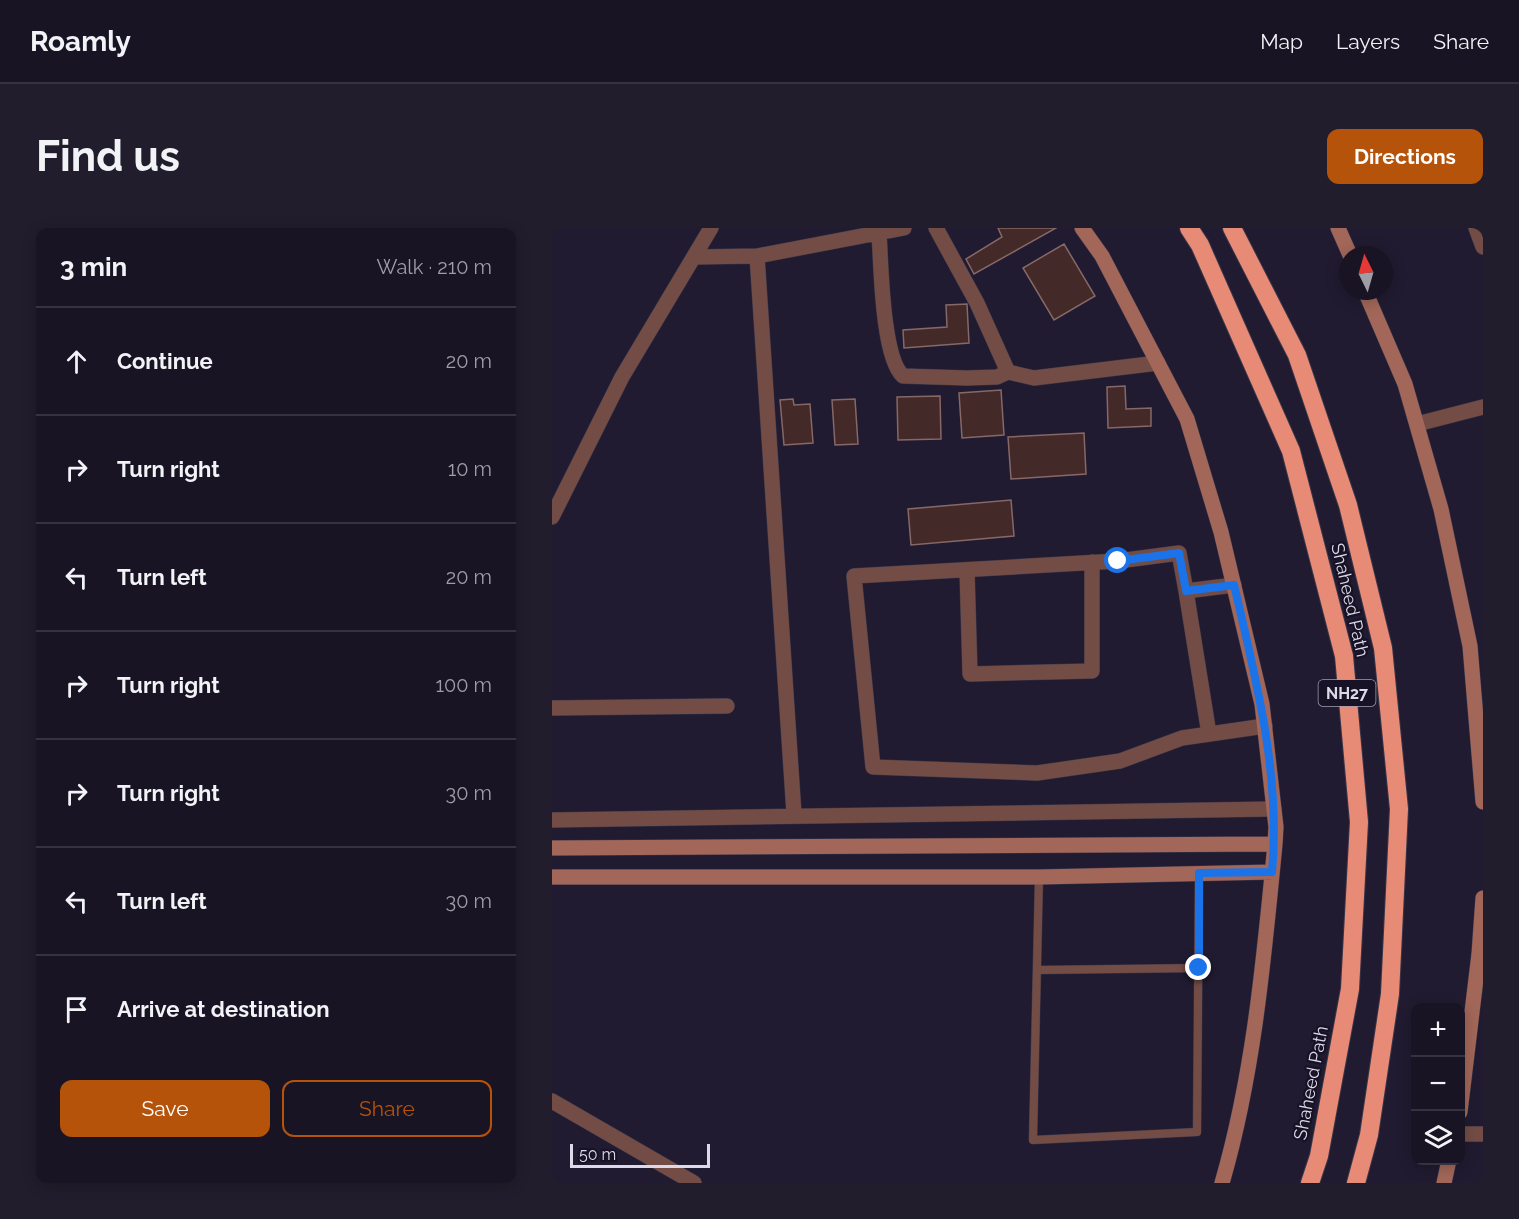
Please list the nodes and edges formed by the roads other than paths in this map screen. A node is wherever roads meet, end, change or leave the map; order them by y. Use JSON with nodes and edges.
{"nodes":[{"id":1,"x":711,"y":228,"type":"edge"},
{"id":2,"x":904,"y":228,"type":"edge"},
{"id":3,"x":936,"y":228,"type":"edge"},
{"id":4,"x":1082,"y":228,"type":"edge"},
{"id":5,"x":1189,"y":228,"type":"edge"},
{"id":6,"x":1232,"y":228,"type":"edge"},
{"id":7,"x":1338,"y":228,"type":"edge"},
{"id":8,"x":1476,"y":228,"type":"edge"},
{"id":9,"x":879,"y":232,"type":"junction"},
{"id":10,"x":1346,"y":246,"type":"edge"},
{"id":11,"x":1483,"y":247,"type":"edge"},
{"id":12,"x":695,"y":256,"type":"junction"},
{"id":13,"x":757,"y":256,"type":"junction"},
{"id":14,"x":1369,"y":300,"type":"edge"},
{"id":15,"x":1158,"y":363,"type":"junction"},
{"id":16,"x":1008,"y":372,"type":"junction"},
{"id":17,"x":1483,"y":407,"type":"edge"},
{"id":18,"x":1417,"y":424,"type":"junction"},
{"id":19,"x":552,"y":517,"type":"edge"},
{"id":20,"x":1092,"y":562,"type":"junction"},
{"id":21,"x":967,"y":570,"type":"junction"},
{"id":22,"x":1234,"y":585,"type":"junction"},
{"id":23,"x":1186,"y":591,"type":"junction"},
{"id":24,"x":1478,"y":673,"type":"edge"},
{"id":25,"x":726,"y":706,"type":"dead end"},
{"id":26,"x":552,"y":708,"type":"edge"},
{"id":27,"x":1265,"y":726,"type":"junction"},
{"id":28,"x":1209,"y":734,"type":"junction"},
{"id":29,"x":1481,"y":767,"type":"edge"},
{"id":30,"x":1483,"y":802,"type":"edge"},
{"id":31,"x":1274,"y":809,"type":"junction"},
{"id":32,"x":794,"y":814,"type":"junction"},
{"id":33,"x":552,"y":820,"type":"edge"},
{"id":34,"x":1275,"y":844,"type":"junction"},
{"id":35,"x":552,"y":848,"type":"edge"},
{"id":36,"x":1272,"y":872,"type":"junction"},
{"id":37,"x":1199,"y":873,"type":"junction"},
{"id":38,"x":552,"y":877,"type":"edge"},
{"id":39,"x":1039,"y":877,"type":"junction"},
{"id":40,"x":1483,"y":898,"type":"edge"},
{"id":41,"x":1482,"y":919,"type":"edge"},
{"id":42,"x":1199,"y":968,"type":"junction"},
{"id":43,"x":1037,"y":970,"type":"junction"},
{"id":44,"x":552,"y":1101,"type":"edge"},
{"id":45,"x":1461,"y":1111,"type":"edge"},
{"id":46,"x":1465,"y":1134,"type":"edge"},
{"id":47,"x":1483,"y":1134,"type":"edge"},
{"id":48,"x":1448,"y":1165,"type":"edge"},
{"id":49,"x":694,"y":1183,"type":"edge"},
{"id":50,"x":1222,"y":1183,"type":"edge"},
{"id":51,"x":1310,"y":1183,"type":"edge"},
{"id":52,"x":1356,"y":1183,"type":"edge"},
{"id":53,"x":1444,"y":1183,"type":"edge"}],
"edges":[{"from":1,"to":12,"type":"street"},
{"from":2,"to":9,"type":"street"},
{"from":3,"to":16,"type":"street"},
{"from":4,"to":15,"type":"street"},
{"from":5,"to":51,"type":"highway","name":"Shaheed Path","number":"NH27"},
{"from":6,"to":52,"type":"highway","name":"Shaheed Path","number":"NH27"},
{"from":7,"to":10,"type":"street"},
{"from":8,"to":11,"type":"street"},
{"from":9,"to":13,"type":"street"},
{"from":9,"to":16,"type":"street"},
{"from":12,"to":13,"type":"street"},
{"from":12,"to":19,"type":"street"},
{"from":13,"to":32,"type":"street"},
{"from":14,"to":18,"type":"street"},
{"from":15,"to":16,"type":"street"},
{"from":15,"to":22,"type":"street"},
{"from":17,"to":18,"type":"street"},
{"from":18,"to":24,"type":"street"},
{"from":20,"to":21,"type":"street"},
{"from":20,"to":21,"type":"street"},
{"from":20,"to":23,"type":"street"},
{"from":21,"to":28,"type":"street"},
{"from":22,"to":23,"type":"street"},
{"from":22,"to":27,"type":"street"},
{"from":23,"to":28,"type":"street"},
{"from":24,"to":29,"type":"street"},
{"from":25,"to":26,"type":"street"},
{"from":27,"to":28,"type":"street"},
{"from":27,"to":31,"type":"street"},
{"from":29,"to":30,"type":"street"},
{"from":31,"to":32,"type":"street"},
{"from":31,"to":34,"type":"street"},
{"from":32,"to":33,"type":"street"},
{"from":34,"to":35,"type":"street"},
{"from":34,"to":36,"type":"street"},
{"from":36,"to":37,"type":"street"},
{"from":36,"to":50,"type":"street"},
{"from":37,"to":39,"type":"street"},
{"from":37,"to":42,"type":"lane"},
{"from":38,"to":39,"type":"street"},
{"from":39,"to":43,"type":"lane"},
{"from":40,"to":41,"type":"street"},
{"from":41,"to":45,"type":"street"},
{"from":42,"to":43,"type":"lane"},
{"from":42,"to":43,"type":"lane"},
{"from":44,"to":49,"type":"street"},
{"from":46,"to":47,"type":"street"},
{"from":48,"to":53,"type":"street"}]}
